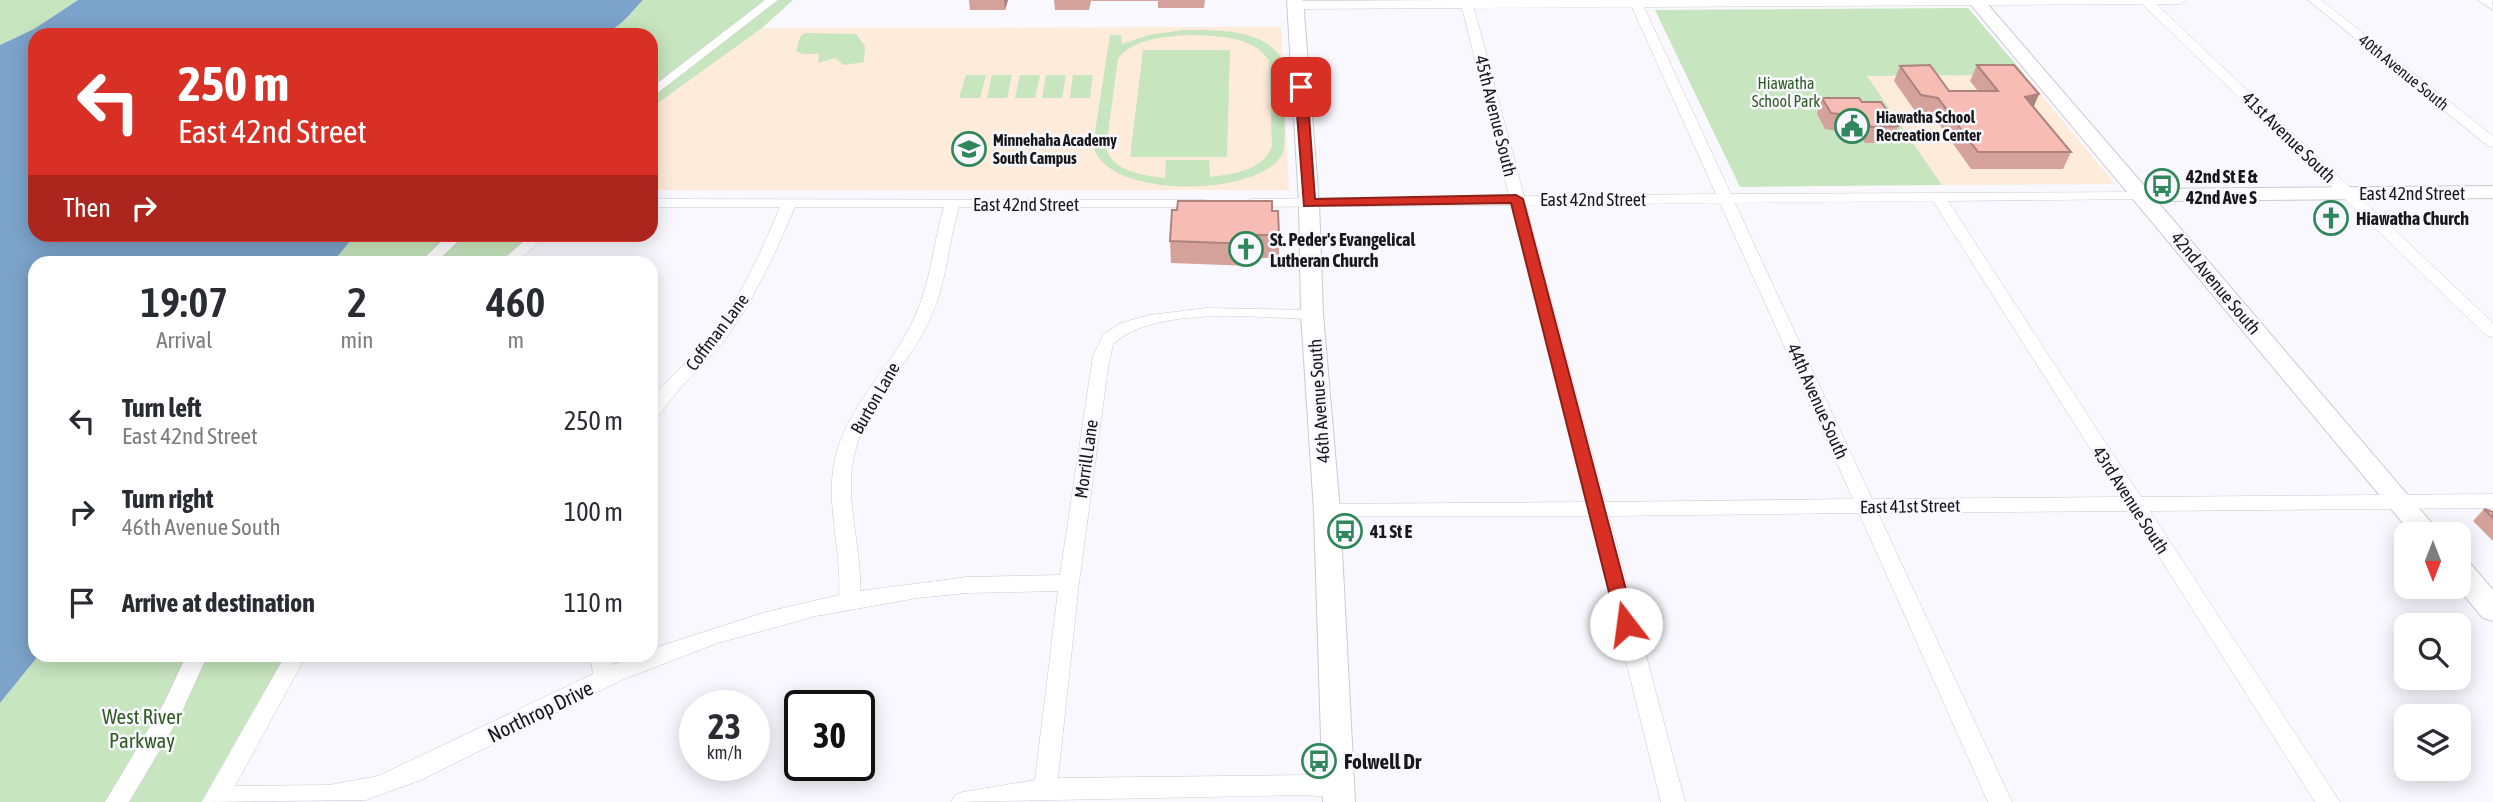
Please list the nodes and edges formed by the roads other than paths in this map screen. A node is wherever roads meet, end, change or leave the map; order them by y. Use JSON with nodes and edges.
{"nodes":[{"id":1,"x":772,"y":0,"type":"edge"},
{"id":2,"x":2145,"y":0,"type":"edge"},
{"id":3,"x":2180,"y":0,"type":"edge"},
{"id":4,"x":2314,"y":0,"type":"edge"},
{"id":5,"x":2484,"y":0,"type":"edge"},
{"id":6,"x":1807,"y":1,"type":"edge"},
{"id":7,"x":1976,"y":1,"type":"edge"},
{"id":8,"x":1466,"y":2,"type":"edge"},
{"id":9,"x":1636,"y":2,"type":"edge"},
{"id":10,"x":1296,"y":3,"type":"edge"},
{"id":11,"x":2493,"y":6,"type":"edge"},
{"id":12,"x":658,"y":89,"type":"edge"},
{"id":13,"x":2493,"y":143,"type":"edge"},
{"id":14,"x":2493,"y":192,"type":"edge"},
{"id":15,"x":2347,"y":193,"type":"junction"},
{"id":16,"x":2142,"y":195,"type":"junction"},
{"id":17,"x":1937,"y":196,"type":"junction"},
{"id":18,"x":1726,"y":198,"type":"junction"},
{"id":19,"x":1516,"y":199,"type":"junction"},
{"id":20,"x":658,"y":203,"type":"edge"},
{"id":21,"x":953,"y":203,"type":"junction"},
{"id":22,"x":1212,"y":203,"type":"edge"},
{"id":23,"x":1237,"y":203,"type":"edge"},
{"id":24,"x":1309,"y":203,"type":"junction"},
{"id":25,"x":789,"y":204,"type":"junction"},
{"id":26,"x":450,"y":242,"type":"edge"},
{"id":27,"x":532,"y":242,"type":"edge"},
{"id":28,"x":434,"y":256,"type":"edge"},
{"id":29,"x":515,"y":256,"type":"edge"},
{"id":30,"x":1312,"y":314,"type":"junction"},
{"id":31,"x":2493,"y":332,"type":"edge"},
{"id":32,"x":658,"y":402,"type":"edge"},
{"id":33,"x":2493,"y":501,"type":"edge"},
{"id":34,"x":2401,"y":502,"type":"junction"},
{"id":35,"x":2134,"y":504,"type":"junction"},
{"id":36,"x":1865,"y":506,"type":"junction"},
{"id":37,"x":1596,"y":509,"type":"junction"},
{"id":38,"x":1327,"y":512,"type":"junction"},
{"id":39,"x":2418,"y":522,"type":"edge"},
{"id":40,"x":1069,"y":583,"type":"junction"},
{"id":41,"x":2471,"y":584,"type":"edge"},
{"id":42,"x":849,"y":601,"type":"junction"},
{"id":43,"x":2493,"y":610,"type":"edge"},
{"id":44,"x":658,"y":656,"type":"edge"},
{"id":45,"x":194,"y":662,"type":"edge"},
{"id":46,"x":293,"y":662,"type":"edge"},
{"id":47,"x":602,"y":662,"type":"edge"},
{"id":48,"x":644,"y":662,"type":"edge"},
{"id":49,"x":605,"y":679,"type":"junction"},
{"id":50,"x":1045,"y":789,"type":"junction"},
{"id":51,"x":1338,"y":795,"type":"edge"},
{"id":52,"x":216,"y":799,"type":"edge"},
{"id":53,"x":117,"y":802,"type":"edge"},
{"id":54,"x":963,"y":802,"type":"edge"},
{"id":55,"x":1673,"y":802,"type":"edge"},
{"id":56,"x":2000,"y":802,"type":"edge"},
{"id":57,"x":2328,"y":802,"type":"edge"}],
"edges":[{"from":1,"to":12,"type":"street"},
{"from":2,"to":3,"type":"street"},
{"from":2,"to":7,"type":"street"},
{"from":2,"to":15,"type":"street","name":"41st Avenue South"},
{"from":4,"to":13,"type":"street","name":"40th Avenue South"},
{"from":5,"to":11,"type":"street"},
{"from":6,"to":7,"type":"street"},
{"from":6,"to":9,"type":"street"},
{"from":7,"to":16,"type":"street","name":"42nd Avenue South"},
{"from":8,"to":9,"type":"street"},
{"from":8,"to":10,"type":"street"},
{"from":8,"to":19,"type":"street","name":"45th Avenue South"},
{"from":9,"to":18,"type":"street","name":"44th Avenue South"},
{"from":10,"to":24,"type":"street","name":"46th Avenue South"},
{"from":14,"to":15,"type":"street","name":"East 42nd Street"},
{"from":15,"to":16,"type":"street","name":"East 42nd Street"},
{"from":15,"to":31,"type":"street","name":"41st Avenue South"},
{"from":16,"to":17,"type":"street","name":"East 42nd Street"},
{"from":16,"to":34,"type":"street","name":"42nd Avenue South"},
{"from":17,"to":18,"type":"street","name":"East 42nd Street"},
{"from":17,"to":35,"type":"street","name":"43rd Avenue South"},
{"from":18,"to":19,"type":"street","name":"East 42nd Street"},
{"from":18,"to":36,"type":"street","name":"44th Avenue South"},
{"from":19,"to":24,"type":"street","name":"East 42nd Street"},
{"from":19,"to":37,"type":"street","name":"45th Avenue South"},
{"from":20,"to":25,"type":"street","name":"East 42nd Street"},
{"from":21,"to":22,"type":"street","name":"East 42nd Street"},
{"from":21,"to":25,"type":"street","name":"East 42nd Street"},
{"from":21,"to":42,"type":"street","name":"Burton Lane"},
{"from":23,"to":24,"type":"street","name":"East 42nd Street"},
{"from":24,"to":30,"type":"street","name":"46th Avenue South"},
{"from":25,"to":32,"type":"street","name":"Coffman Lane"},
{"from":26,"to":28,"type":"street"},
{"from":27,"to":29,"type":"street"},
{"from":30,"to":38,"type":"street","name":"46th Avenue South"},
{"from":30,"to":40,"type":"street","name":"Morrill Lane"},
{"from":33,"to":34,"type":"street","name":"East 41st Street"},
{"from":34,"to":35,"type":"street","name":"East 41st Street"},
{"from":34,"to":39,"type":"street","name":"42nd Avenue South"},
{"from":35,"to":36,"type":"street","name":"East 41st Street"},
{"from":35,"to":57,"type":"street","name":"43rd Avenue South"},
{"from":36,"to":37,"type":"street","name":"East 41st Street"},
{"from":36,"to":56,"type":"street","name":"44th Avenue South"},
{"from":37,"to":38,"type":"street","name":"East 41st Street"},
{"from":37,"to":55,"type":"street","name":"45th Avenue South"},
{"from":38,"to":51,"type":"street","name":"46th Avenue South"},
{"from":40,"to":42,"type":"street","name":"Northrop Drive"},
{"from":40,"to":50,"type":"street","name":"Morrill Lane"},
{"from":41,"to":43,"type":"street"},
{"from":42,"to":44,"type":"street","name":"Northrop Drive"},
{"from":45,"to":53,"type":"street"},
{"from":46,"to":52,"type":"street"},
{"from":47,"to":49,"type":"street"},
{"from":48,"to":49,"type":"street","name":"Northrop Drive"},
{"from":49,"to":52,"type":"street","name":"Northrop Drive"},
{"from":50,"to":51,"type":"street"},
{"from":50,"to":54,"type":"street"}]}
